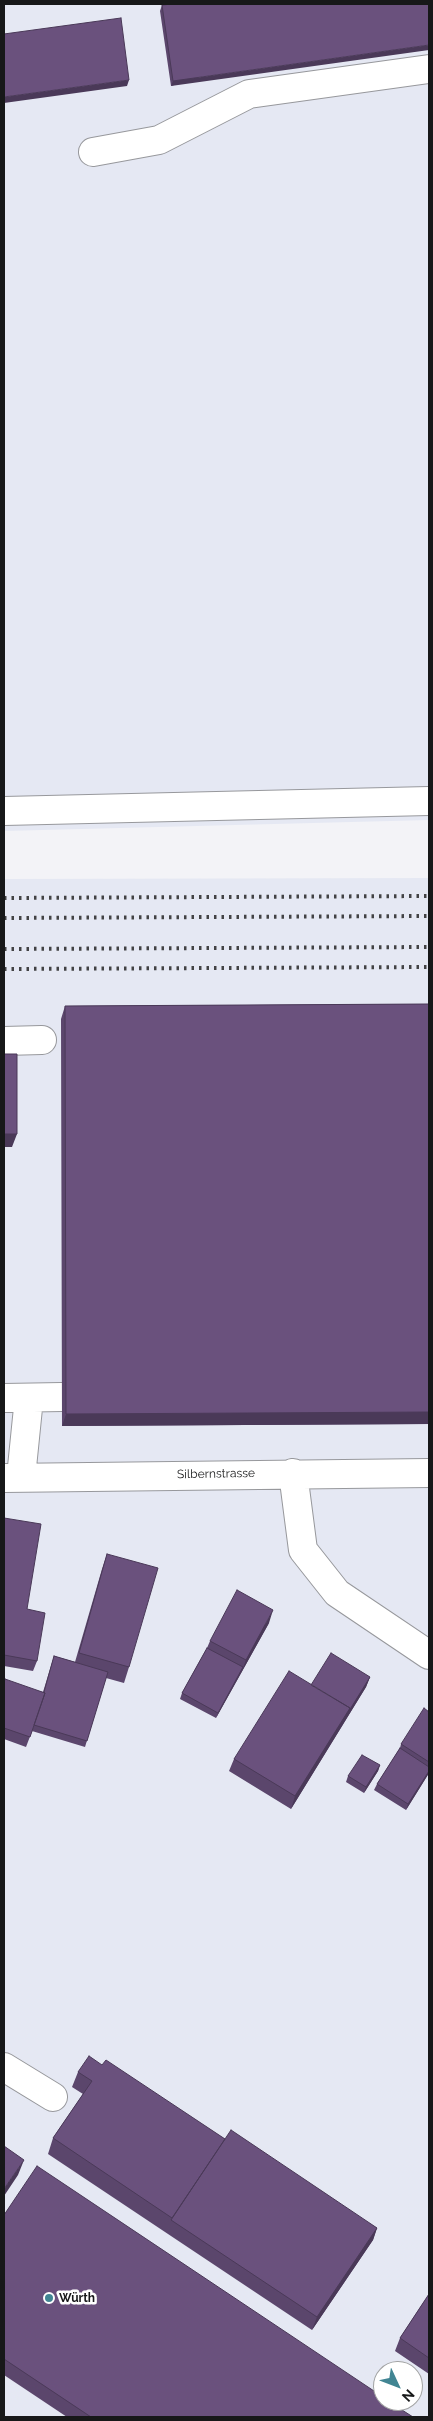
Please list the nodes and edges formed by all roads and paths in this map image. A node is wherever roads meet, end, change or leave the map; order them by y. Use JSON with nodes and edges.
{"nodes":[{"id":1,"x":429,"y":69,"type":"edge"},
{"id":2,"x":93,"y":152,"type":"dead end"},
{"id":3,"x":429,"y":801,"type":"edge"},
{"id":4,"x":4,"y":811,"type":"edge"},
{"id":5,"x":42,"y":1040,"type":"dead end"},
{"id":6,"x":4,"y":1041,"type":"edge"},
{"id":7,"x":16,"y":1398,"type":"edge"},
{"id":8,"x":62,"y":1398,"type":"dead end"},
{"id":9,"x":429,"y":1472,"type":"edge"},
{"id":10,"x":293,"y":1473,"type":"junction"},
{"id":11,"x":12,"y":1478,"type":"edge"},
{"id":12,"x":429,"y":1655,"type":"edge"},
{"id":13,"x":4,"y":2067,"type":"edge"},
{"id":14,"x":53,"y":2097,"type":"dead end"}],
"edges":[{"from":1,"to":2,"type":"street"},
{"from":3,"to":4,"type":"street"},
{"from":5,"to":6,"type":"street"},
{"from":7,"to":8,"type":"street"},
{"from":7,"to":11,"type":"street"},
{"from":9,"to":10,"type":"street","name":"Silbernstrasse"},
{"from":10,"to":11,"type":"street","name":"Silbernstrasse"},
{"from":10,"to":12,"type":"street"},
{"from":13,"to":14,"type":"street"}]}
